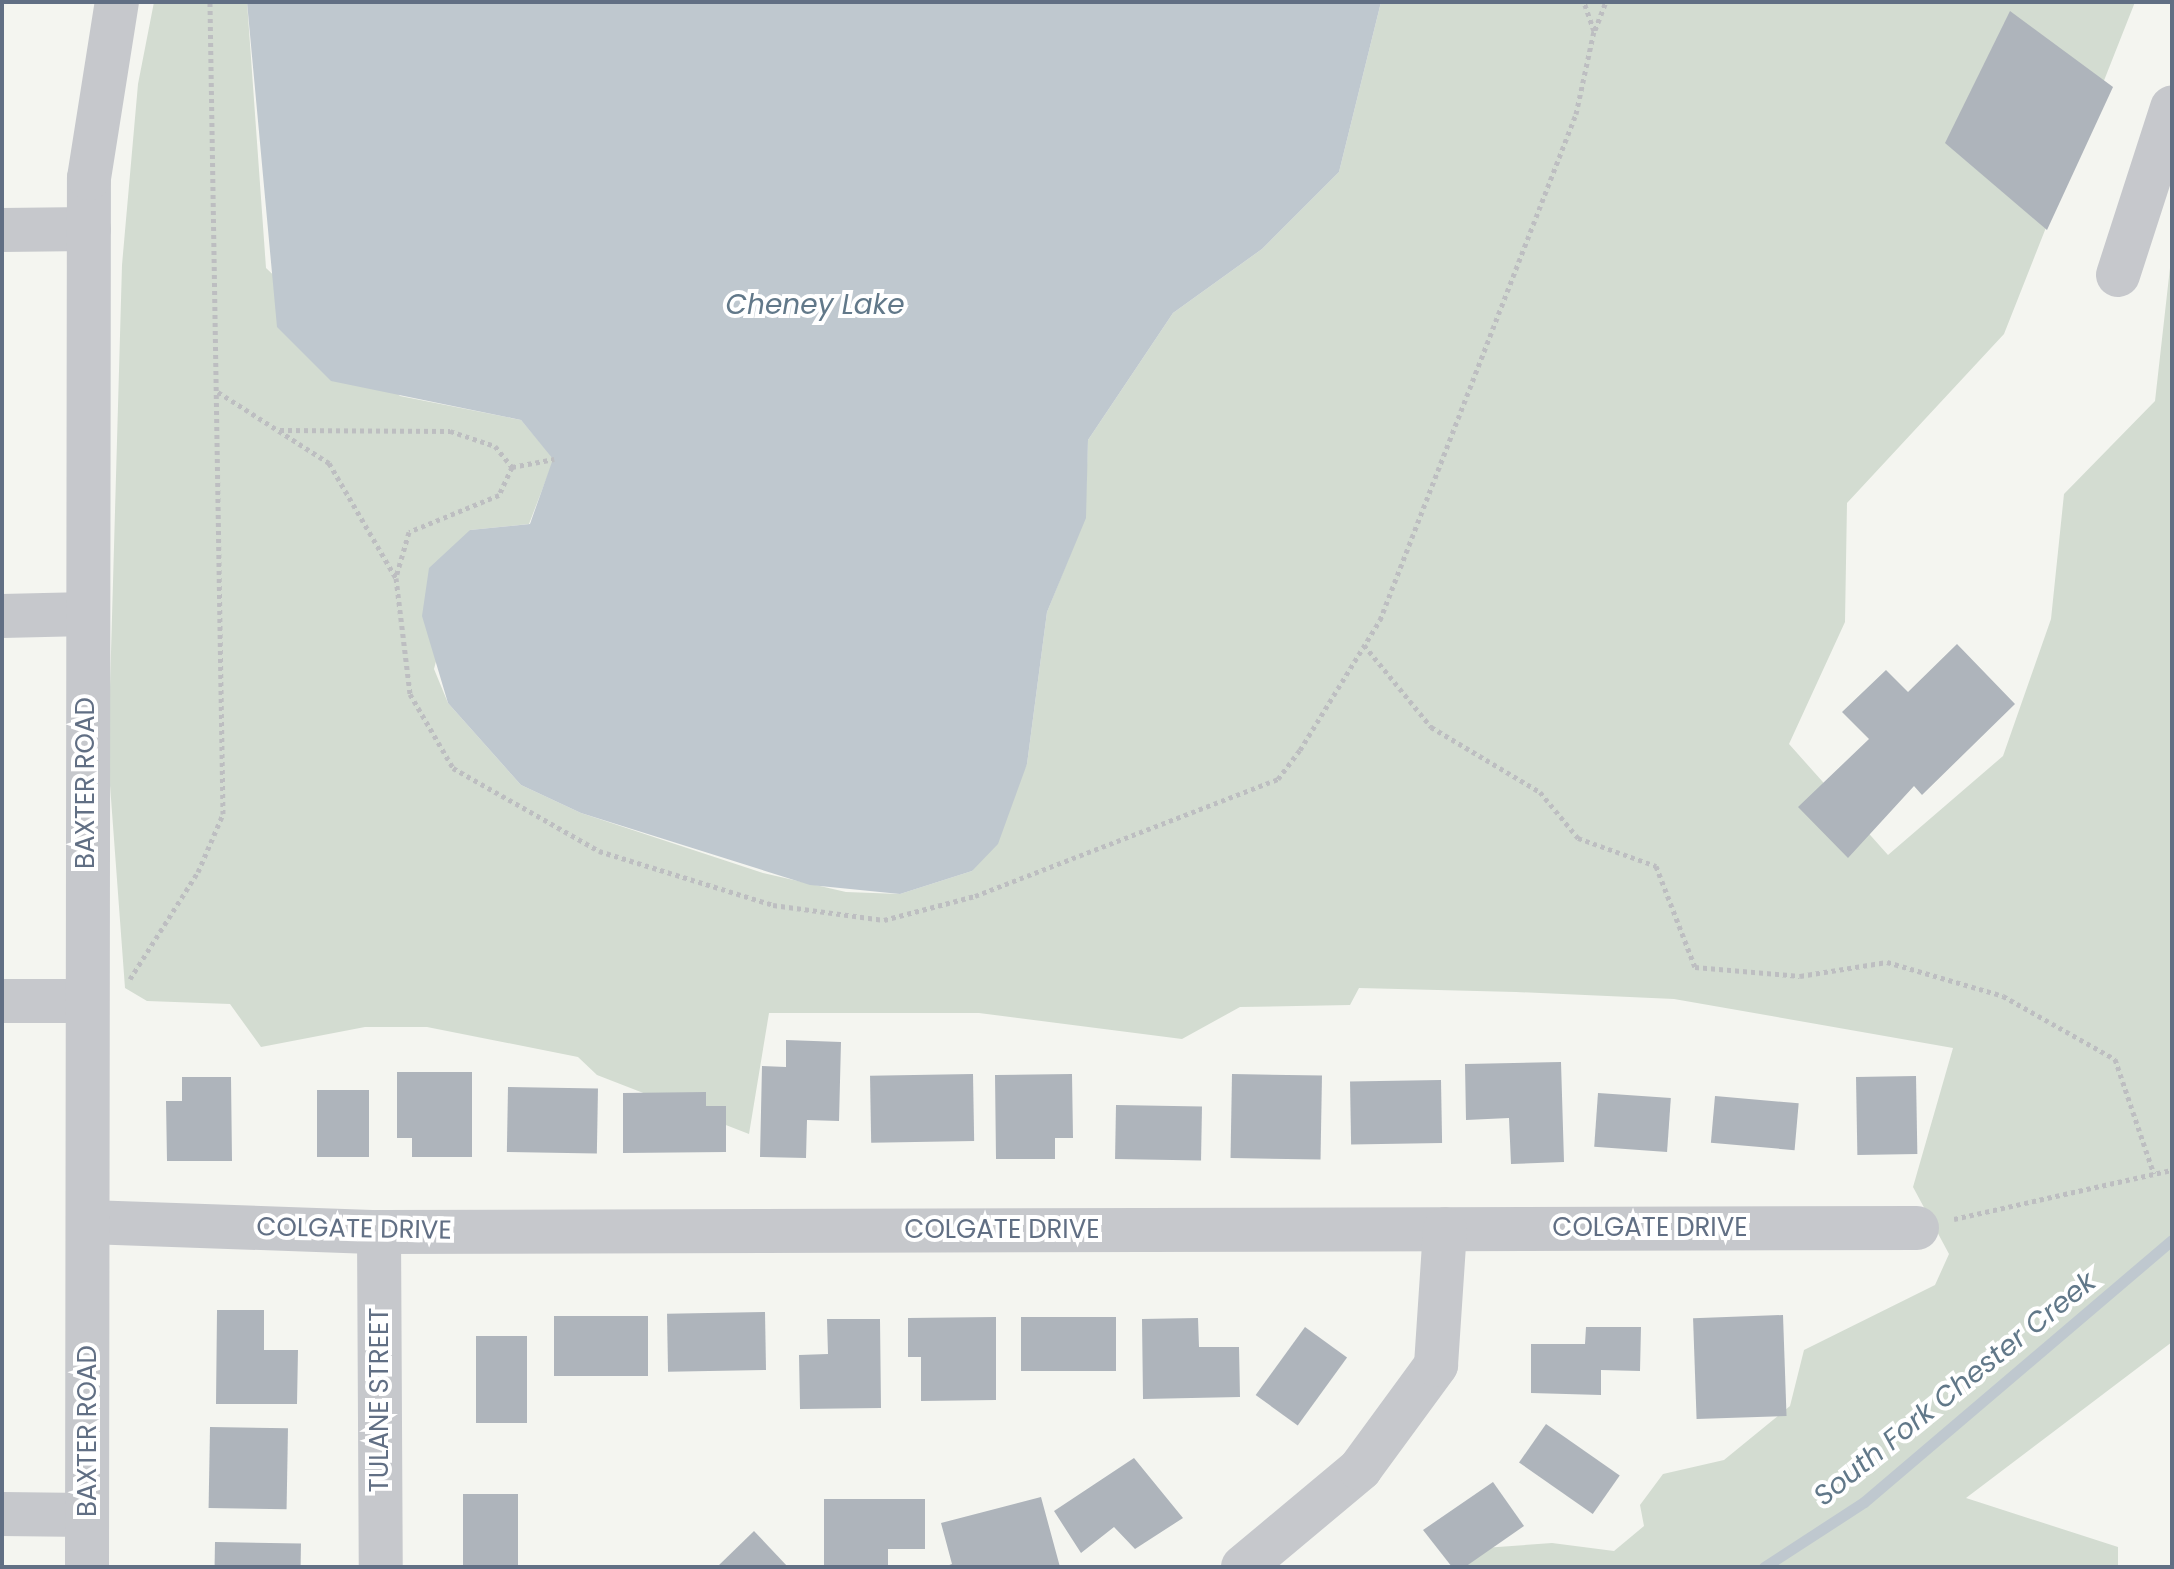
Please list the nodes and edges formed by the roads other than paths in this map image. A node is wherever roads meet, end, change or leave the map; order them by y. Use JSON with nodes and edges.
{"nodes":[{"id":1,"x":117,"y":2,"type":"edge"},
{"id":2,"x":2172,"y":108,"type":"edge"},
{"id":3,"x":89,"y":229,"type":"junction"},
{"id":4,"x":2,"y":230,"type":"edge"},
{"id":5,"x":2118,"y":275,"type":"dead end"},
{"id":6,"x":87,"y":614,"type":"junction"},
{"id":7,"x":2,"y":616,"type":"edge"},
{"id":8,"x":2,"y":1001,"type":"edge"},
{"id":9,"x":85,"y":1001,"type":"junction"},
{"id":10,"x":88,"y":1222,"type":"junction"},
{"id":11,"x":1917,"y":1228,"type":"road end"},
{"id":12,"x":1445,"y":1229,"type":"junction"},
{"id":13,"x":379,"y":1232,"type":"junction"},
{"id":14,"x":2,"y":1514,"type":"edge"},
{"id":15,"x":87,"y":1515,"type":"junction"},
{"id":16,"x":87,"y":1567,"type":"edge"},
{"id":17,"x":381,"y":1567,"type":"edge"},
{"id":18,"x":1243,"y":1567,"type":"edge"}],
"edges":[{"from":1,"to":3,"type":"street","name":"BAXTER ROAD"},
{"from":2,"to":5,"type":"street"},
{"from":3,"to":4,"type":"street"},
{"from":3,"to":6,"type":"street","name":"BAXTER ROAD"},
{"from":6,"to":7,"type":"street"},
{"from":6,"to":9,"type":"street","name":"BAXTER ROAD"},
{"from":8,"to":9,"type":"street"},
{"from":9,"to":10,"type":"street","name":"BAXTER ROAD"},
{"from":10,"to":13,"type":"street","name":"COLGATE DRIVE"},
{"from":10,"to":15,"type":"street","name":"BAXTER ROAD"},
{"from":11,"to":12,"type":"street","name":"COLGATE DRIVE"},
{"from":12,"to":13,"type":"street","name":"COLGATE DRIVE"},
{"from":12,"to":18,"type":"street"},
{"from":13,"to":17,"type":"street","name":"TULANE STREET"},
{"from":14,"to":15,"type":"street"},
{"from":15,"to":16,"type":"street","name":"BAXTER ROAD"}]}
